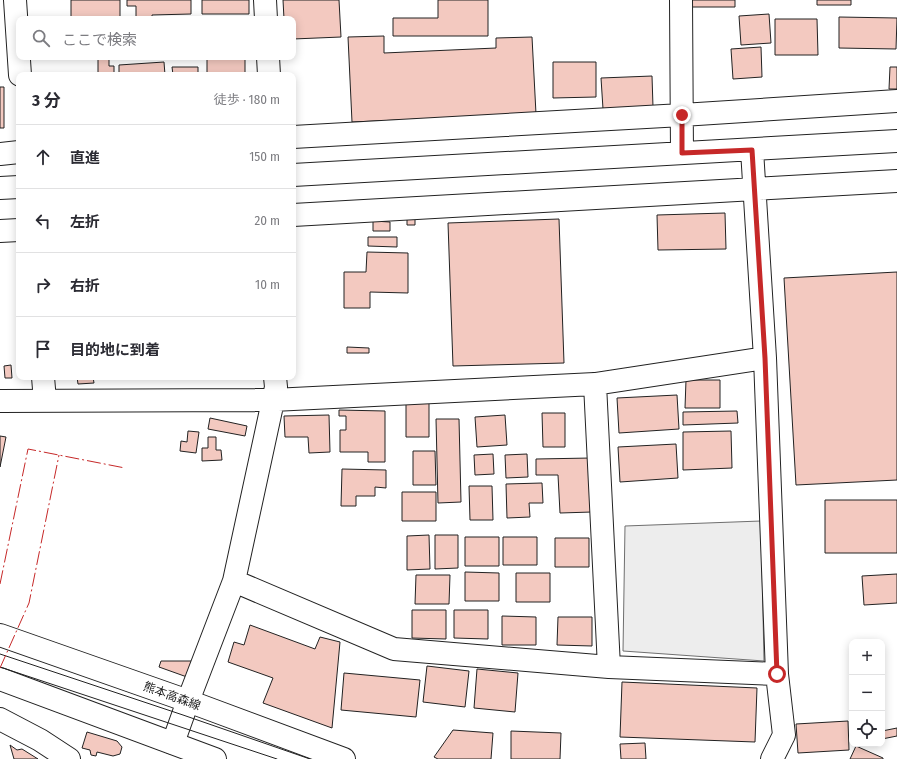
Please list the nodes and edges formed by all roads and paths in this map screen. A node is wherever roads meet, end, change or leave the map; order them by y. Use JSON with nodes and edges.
{"nodes":[{"id":1,"x":15,"y":0,"type":"edge"},
{"id":2,"x":265,"y":0,"type":"edge"},
{"id":3,"x":681,"y":0,"type":"edge"},
{"id":4,"x":16,"y":16,"type":"edge"},
{"id":5,"x":266,"y":16,"type":"edge"},
{"id":6,"x":19,"y":60,"type":"edge"},
{"id":7,"x":268,"y":60,"type":"edge"},
{"id":8,"x":20,"y":72,"type":"edge"},
{"id":9,"x":269,"y":72,"type":"edge"},
{"id":10,"x":897,"y":101,"type":"edge"},
{"id":11,"x":682,"y":115,"type":"junction"},
{"id":12,"x":296,"y":137,"type":"edge"},
{"id":13,"x":897,"y":141,"type":"edge"},
{"id":14,"x":752,"y":150,"type":"junction"},
{"id":15,"x":16,"y":152,"type":"edge"},
{"id":16,"x":682,"y":153,"type":"junction"},
{"id":17,"x":0,"y":154,"type":"edge"},
{"id":18,"x":296,"y":175,"type":"edge"},
{"id":19,"x":897,"y":181,"type":"edge"},
{"id":20,"x":16,"y":187,"type":"edge"},
{"id":21,"x":0,"y":188,"type":"edge"},
{"id":22,"x":754,"y":188,"type":"junction"},
{"id":23,"x":296,"y":215,"type":"edge"},
{"id":24,"x":16,"y":230,"type":"edge"},
{"id":25,"x":0,"y":231,"type":"edge"},
{"id":26,"x":765,"y":358,"type":"junction"},
{"id":27,"x":43,"y":380,"type":"edge"},
{"id":28,"x":275,"y":380,"type":"edge"},
{"id":29,"x":595,"y":384,"type":"junction"},
{"id":30,"x":273,"y":400,"type":"junction"},
{"id":31,"x":0,"y":401,"type":"edge"},
{"id":32,"x":45,"y":401,"type":"junction"},
{"id":33,"x":234,"y":580,"type":"junction"},
{"id":34,"x":0,"y":635,"type":"edge"},
{"id":35,"x":609,"y":667,"type":"junction"},
{"id":36,"x":777,"y":674,"type":"junction"},
{"id":37,"x":0,"y":679,"type":"edge"},
{"id":38,"x":188,"y":701,"type":"junction"},
{"id":39,"x":0,"y":719,"type":"edge"},
{"id":40,"x":173,"y":743,"type":"junction"},
{"id":41,"x":69,"y":759,"type":"edge"},
{"id":42,"x":215,"y":759,"type":"edge"},
{"id":43,"x":344,"y":759,"type":"edge"},
{"id":44,"x":772,"y":759,"type":"edge"}],
"edges":[{"from":1,"to":4,"type":"street"},
{"from":2,"to":5,"type":"street"},
{"from":3,"to":11,"type":"street"},
{"from":6,"to":8,"type":"street"},
{"from":7,"to":9,"type":"street"},
{"from":10,"to":11,"type":"street"},
{"from":11,"to":12,"type":"street"},
{"from":11,"to":16,"type":"street"},
{"from":13,"to":14,"type":"street"},
{"from":14,"to":16,"type":"street"},
{"from":14,"to":22,"type":"street"},
{"from":15,"to":17,"type":"street"},
{"from":16,"to":18,"type":"street"},
{"from":19,"to":22,"type":"street"},
{"from":20,"to":21,"type":"street"},
{"from":22,"to":23,"type":"street"},
{"from":22,"to":26,"type":"street"},
{"from":24,"to":25,"type":"street"},
{"from":26,"to":29,"type":"street"},
{"from":26,"to":36,"type":"street"},
{"from":27,"to":32,"type":"street"},
{"from":28,"to":30,"type":"street"},
{"from":29,"to":30,"type":"street"},
{"from":29,"to":35,"type":"street"},
{"from":30,"to":32,"type":"street"},
{"from":30,"to":33,"type":"street"},
{"from":31,"to":32,"type":"street"},
{"from":33,"to":35,"type":"street"},
{"from":33,"to":38,"type":"street"},
{"from":34,"to":38,"type":"street","name":"熊本高森線"},
{"from":35,"to":36,"type":"street"},
{"from":36,"to":44,"type":"street"},
{"from":37,"to":40,"type":"street"},
{"from":38,"to":40,"type":"street"},
{"from":38,"to":43,"type":"street","name":"熊本高森線"},
{"from":39,"to":41,"type":"street"},
{"from":40,"to":42,"type":"street"}]}
